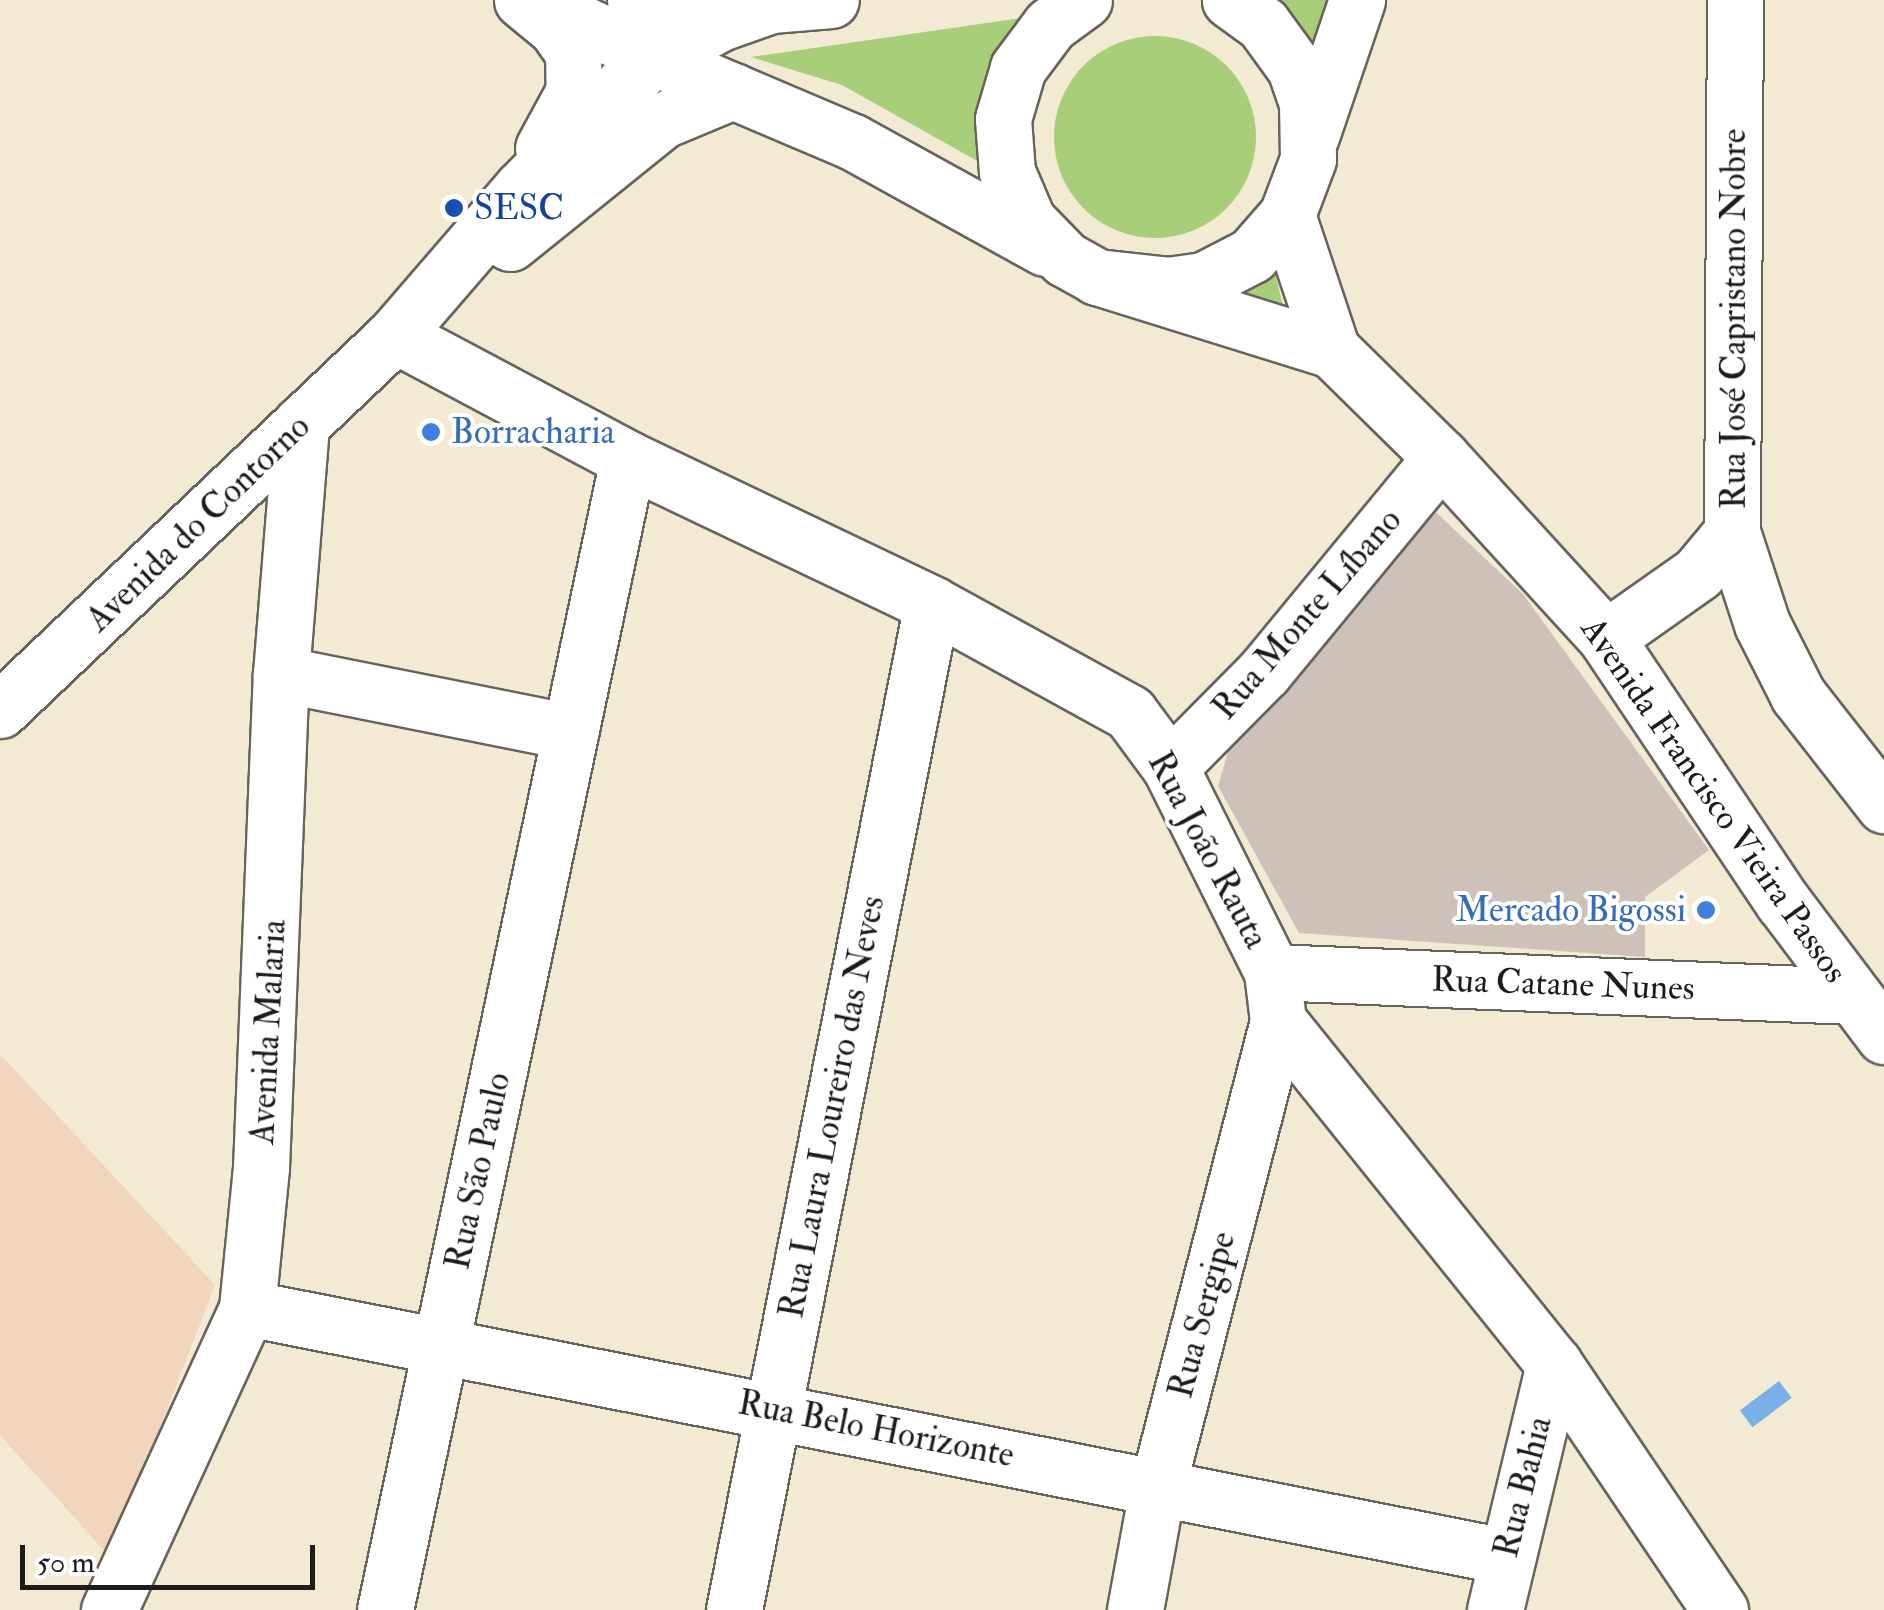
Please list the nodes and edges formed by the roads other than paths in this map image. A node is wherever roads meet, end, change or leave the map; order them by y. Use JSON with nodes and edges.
{"nodes":[{"id":1,"x":522,"y":0,"type":"edge"},
{"id":2,"x":532,"y":0,"type":"edge"},
{"id":3,"x":635,"y":0,"type":"edge"},
{"id":4,"x":830,"y":0,"type":"edge"},
{"id":5,"x":1084,"y":0,"type":"edge"},
{"id":6,"x":1230,"y":0,"type":"edge"},
{"id":7,"x":1357,"y":0,"type":"edge"},
{"id":8,"x":1735,"y":0,"type":"edge"},
{"id":9,"x":771,"y":2,"type":"edge"},
{"id":10,"x":655,"y":58,"type":"junction"},
{"id":11,"x":733,"y":92,"type":"junction"},
{"id":12,"x":1310,"y":139,"type":"junction"},
{"id":13,"x":521,"y":188,"type":"junction"},
{"id":14,"x":1287,"y":214,"type":"junction"},
{"id":15,"x":1081,"y":268,"type":"junction"},
{"id":16,"x":395,"y":335,"type":"junction"},
{"id":17,"x":1332,"y":350,"type":"junction"},
{"id":18,"x":301,"y":424,"type":"junction"},
{"id":19,"x":1441,"y":457,"type":"junction"},
{"id":20,"x":628,"y":459,"type":"junction"},
{"id":21,"x":1732,"y":532,"type":"junction"},
{"id":22,"x":932,"y":604,"type":"junction"},
{"id":23,"x":1606,"y":638,"type":"junction"},
{"id":24,"x":280,"y":674,"type":"junction"},
{"id":25,"x":0,"y":710,"type":"edge"},
{"id":26,"x":570,"y":732,"type":"junction"},
{"id":27,"x":1170,"y":767,"type":"junction"},
{"id":28,"x":1884,"y":805,"type":"edge"},
{"id":29,"x":1275,"y":997,"type":"junction"},
{"id":30,"x":1869,"y":1016,"type":"edge"},
{"id":31,"x":246,"y":1308,"type":"junction"},
{"id":32,"x":440,"y":1349,"type":"junction"},
{"id":33,"x":1554,"y":1364,"type":"junction"},
{"id":34,"x":772,"y":1408,"type":"junction"},
{"id":35,"x":1158,"y":1485,"type":"junction"},
{"id":36,"x":1504,"y":1556,"type":"junction"},
{"id":37,"x":109,"y":1610,"type":"edge"},
{"id":38,"x":385,"y":1610,"type":"edge"},
{"id":39,"x":734,"y":1610,"type":"edge"},
{"id":40,"x":1135,"y":1610,"type":"edge"},
{"id":41,"x":1495,"y":1610,"type":"edge"},
{"id":42,"x":1720,"y":1610,"type":"edge"}],
"edges":[{"from":1,"to":13,"type":"street"},
{"from":2,"to":10,"type":"street"},
{"from":3,"to":9,"type":"street"},
{"from":4,"to":9,"type":"street"},
{"from":5,"to":15,"type":"street"},
{"from":6,"to":12,"type":"street"},
{"from":7,"to":12,"type":"street"},
{"from":8,"to":21,"type":"street","name":"Rua José Capristano Nobre"},
{"from":9,"to":10,"type":"street","name":"Avenida do Contorno"},
{"from":10,"to":11,"type":"street"},
{"from":10,"to":13,"type":"street","name":"Avenida do Contorno"},
{"from":11,"to":15,"type":"street"},
{"from":11,"to":16,"type":"street","name":"Avenida do Contorno"},
{"from":12,"to":14,"type":"street"},
{"from":13,"to":16,"type":"street","name":"Avenida do Contorno"},
{"from":14,"to":15,"type":"street"},
{"from":14,"to":17,"type":"street","name":"Avenida Francisco Vieira Passos"},
{"from":15,"to":17,"type":"street","name":"Avenida Francisco Vieira Passos"},
{"from":16,"to":18,"type":"street","name":"Avenida do Contorno"},
{"from":16,"to":20,"type":"street","name":"Rua João Rauta"},
{"from":17,"to":19,"type":"street","name":"Avenida Francisco Vieira Passos"},
{"from":18,"to":24,"type":"street","name":"Avenida Malaria"},
{"from":18,"to":25,"type":"street","name":"Avenida do Contorno"},
{"from":19,"to":23,"type":"street","name":"Avenida Francisco Vieira Passos"},
{"from":19,"to":27,"type":"street","name":"Rua Monte Líbano"},
{"from":20,"to":22,"type":"street","name":"Rua João Rauta"},
{"from":20,"to":26,"type":"street","name":"Rua São Paulo"},
{"from":21,"to":23,"type":"street","name":"Rua José Capristano Nobre"},
{"from":21,"to":28,"type":"street"},
{"from":22,"to":27,"type":"street","name":"Rua João Rauta"},
{"from":22,"to":34,"type":"street","name":"Rua Laura Loureiro das Neves"},
{"from":23,"to":30,"type":"street","name":"Avenida Francisco Vieira Passos"},
{"from":24,"to":26,"type":"street"},
{"from":24,"to":31,"type":"street","name":"Avenida Malaria"},
{"from":26,"to":32,"type":"street","name":"Rua São Paulo"},
{"from":27,"to":29,"type":"street","name":"Rua João Rauta"},
{"from":29,"to":30,"type":"street","name":"Rua Catane Nunes"},
{"from":29,"to":33,"type":"street","name":"Rua João Rauta"},
{"from":29,"to":35,"type":"street","name":"Rua Sergipe"},
{"from":31,"to":32,"type":"street","name":"Rua Belo Horizonte"},
{"from":31,"to":37,"type":"street","name":"Avenida Malaria"},
{"from":32,"to":34,"type":"street","name":"Rua Belo Horizonte"},
{"from":32,"to":38,"type":"street","name":"Rua São Paulo"},
{"from":33,"to":36,"type":"street","name":"Rua Bahia"},
{"from":33,"to":42,"type":"street","name":"Rua João Rauta"},
{"from":34,"to":35,"type":"street","name":"Rua Belo Horizonte"},
{"from":34,"to":39,"type":"street","name":"Rua Laura Loureiro das Neves"},
{"from":35,"to":36,"type":"street","name":"Rua Belo Horizonte"},
{"from":35,"to":40,"type":"street","name":"Rua Sergipe"},
{"from":36,"to":41,"type":"street","name":"Rua Bahia"}]}
